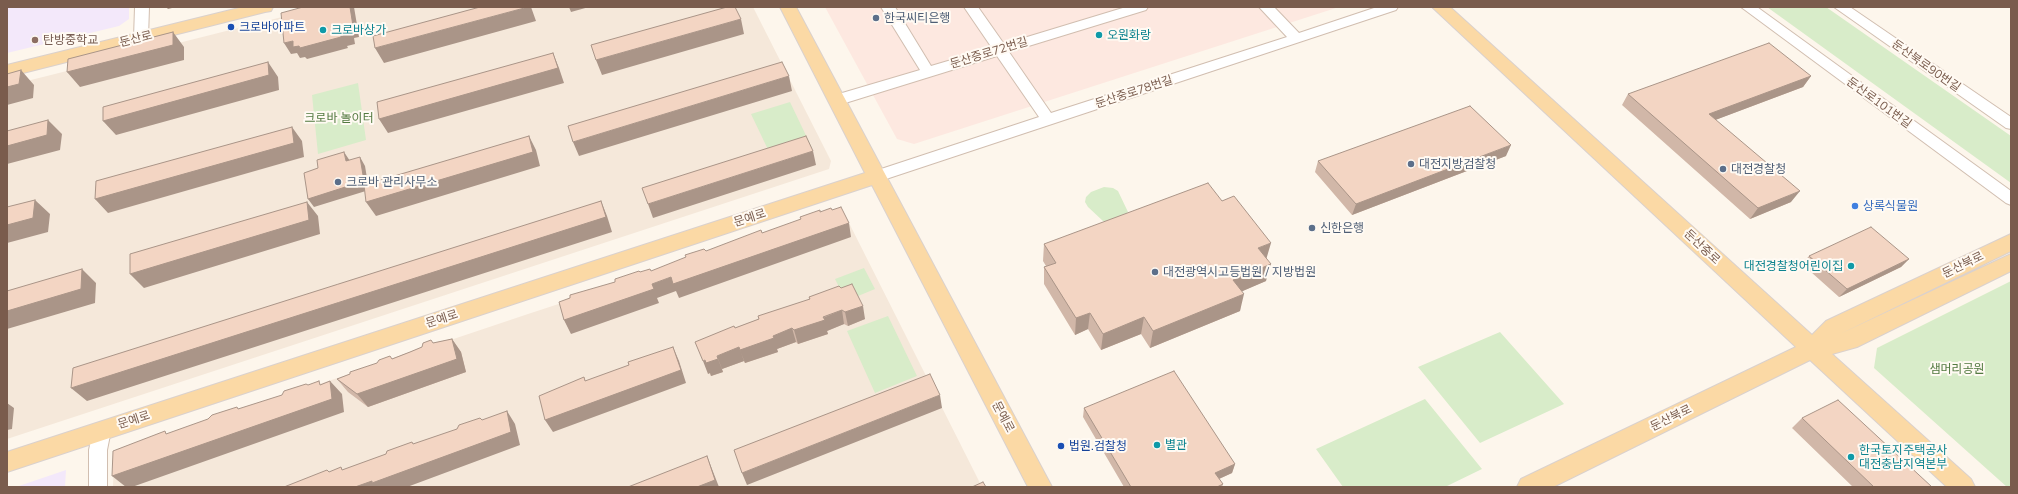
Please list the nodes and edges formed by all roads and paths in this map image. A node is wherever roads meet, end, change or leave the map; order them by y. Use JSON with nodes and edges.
{"nodes":[{"id":1,"x":142,"y":7,"type":"edge"},
{"id":2,"x":232,"y":7,"type":"edge"},
{"id":3,"x":265,"y":7,"type":"edge"},
{"id":4,"x":788,"y":7,"type":"edge"},
{"id":5,"x":888,"y":7,"type":"edge"},
{"id":6,"x":971,"y":7,"type":"edge"},
{"id":7,"x":1141,"y":7,"type":"edge"},
{"id":8,"x":1266,"y":7,"type":"edge"},
{"id":9,"x":1391,"y":7,"type":"edge"},
{"id":10,"x":1440,"y":7,"type":"edge"},
{"id":11,"x":1748,"y":7,"type":"edge"},
{"id":12,"x":1841,"y":7,"type":"edge"},
{"id":13,"x":141,"y":34,"type":"junction"},
{"id":14,"x":1296,"y":38,"type":"junction"},
{"id":15,"x":1000,"y":50,"type":"junction"},
{"id":16,"x":7,"y":63,"type":"edge"},
{"id":17,"x":7,"y":71,"type":"edge"},
{"id":18,"x":928,"y":72,"type":"junction"},
{"id":19,"x":837,"y":100,"type":"junction"},
{"id":20,"x":1048,"y":120,"type":"junction"},
{"id":21,"x":2011,"y":124,"type":"edge"},
{"id":22,"x":877,"y":176,"type":"junction"},
{"id":23,"x":1980,"y":176,"type":"junction"},
{"id":24,"x":2011,"y":188,"type":"edge"},
{"id":25,"x":2011,"y":199,"type":"edge"},
{"id":26,"x":2011,"y":242,"type":"edge"},
{"id":27,"x":2011,"y":262,"type":"edge"},
{"id":28,"x":1812,"y":349,"type":"junction"},
{"id":29,"x":102,"y":430,"type":"junction"},
{"id":30,"x":7,"y":462,"type":"edge"},
{"id":31,"x":98,"y":487,"type":"edge"},
{"id":32,"x":1040,"y":487,"type":"edge"},
{"id":33,"x":1529,"y":487,"type":"edge"},
{"id":34,"x":1963,"y":487,"type":"edge"}],
"edges":[{"from":1,"to":13,"type":"street"},
{"from":2,"to":13,"type":"main road","name":"둔산로"},
{"from":3,"to":13,"type":"main road","name":"둔산로"},
{"from":4,"to":19,"type":"main road","name":"문예로"},
{"from":5,"to":18,"type":"street"},
{"from":6,"to":15,"type":"street"},
{"from":7,"to":15,"type":"street","name":"둔산중로72번길"},
{"from":8,"to":14,"type":"street"},
{"from":9,"to":14,"type":"street","name":"둔산중로78번길"},
{"from":10,"to":28,"type":"main road","name":"둔산중로"},
{"from":11,"to":23,"type":"street","name":"둔산로101번길"},
{"from":12,"to":21,"type":"street","name":"둔산북로90번길"},
{"from":13,"to":16,"type":"main road","name":"둔산로"},
{"from":13,"to":17,"type":"main road","name":"둔산로"},
{"from":14,"to":20,"type":"street","name":"둔산중로78번길"},
{"from":15,"to":18,"type":"street","name":"둔산중로72번길"},
{"from":15,"to":20,"type":"street"},
{"from":18,"to":19,"type":"street","name":"둔산중로72번길"},
{"from":19,"to":22,"type":"main road","name":"문예로"},
{"from":20,"to":22,"type":"street","name":"둔산중로78번길"},
{"from":22,"to":29,"type":"main road","name":"문예로"},
{"from":22,"to":32,"type":"main road","name":"문예로"},
{"from":23,"to":24,"type":"street"},
{"from":23,"to":25,"type":"street","name":"둔산로101번길"},
{"from":26,"to":28,"type":"main road","name":"둔산북로"},
{"from":27,"to":28,"type":"main road","name":"둔산북로"},
{"from":28,"to":33,"type":"main road","name":"둔산북로"},
{"from":28,"to":34,"type":"main road","name":"둔산중로"},
{"from":29,"to":30,"type":"main road","name":"문예로"},
{"from":29,"to":31,"type":"street"}]}
